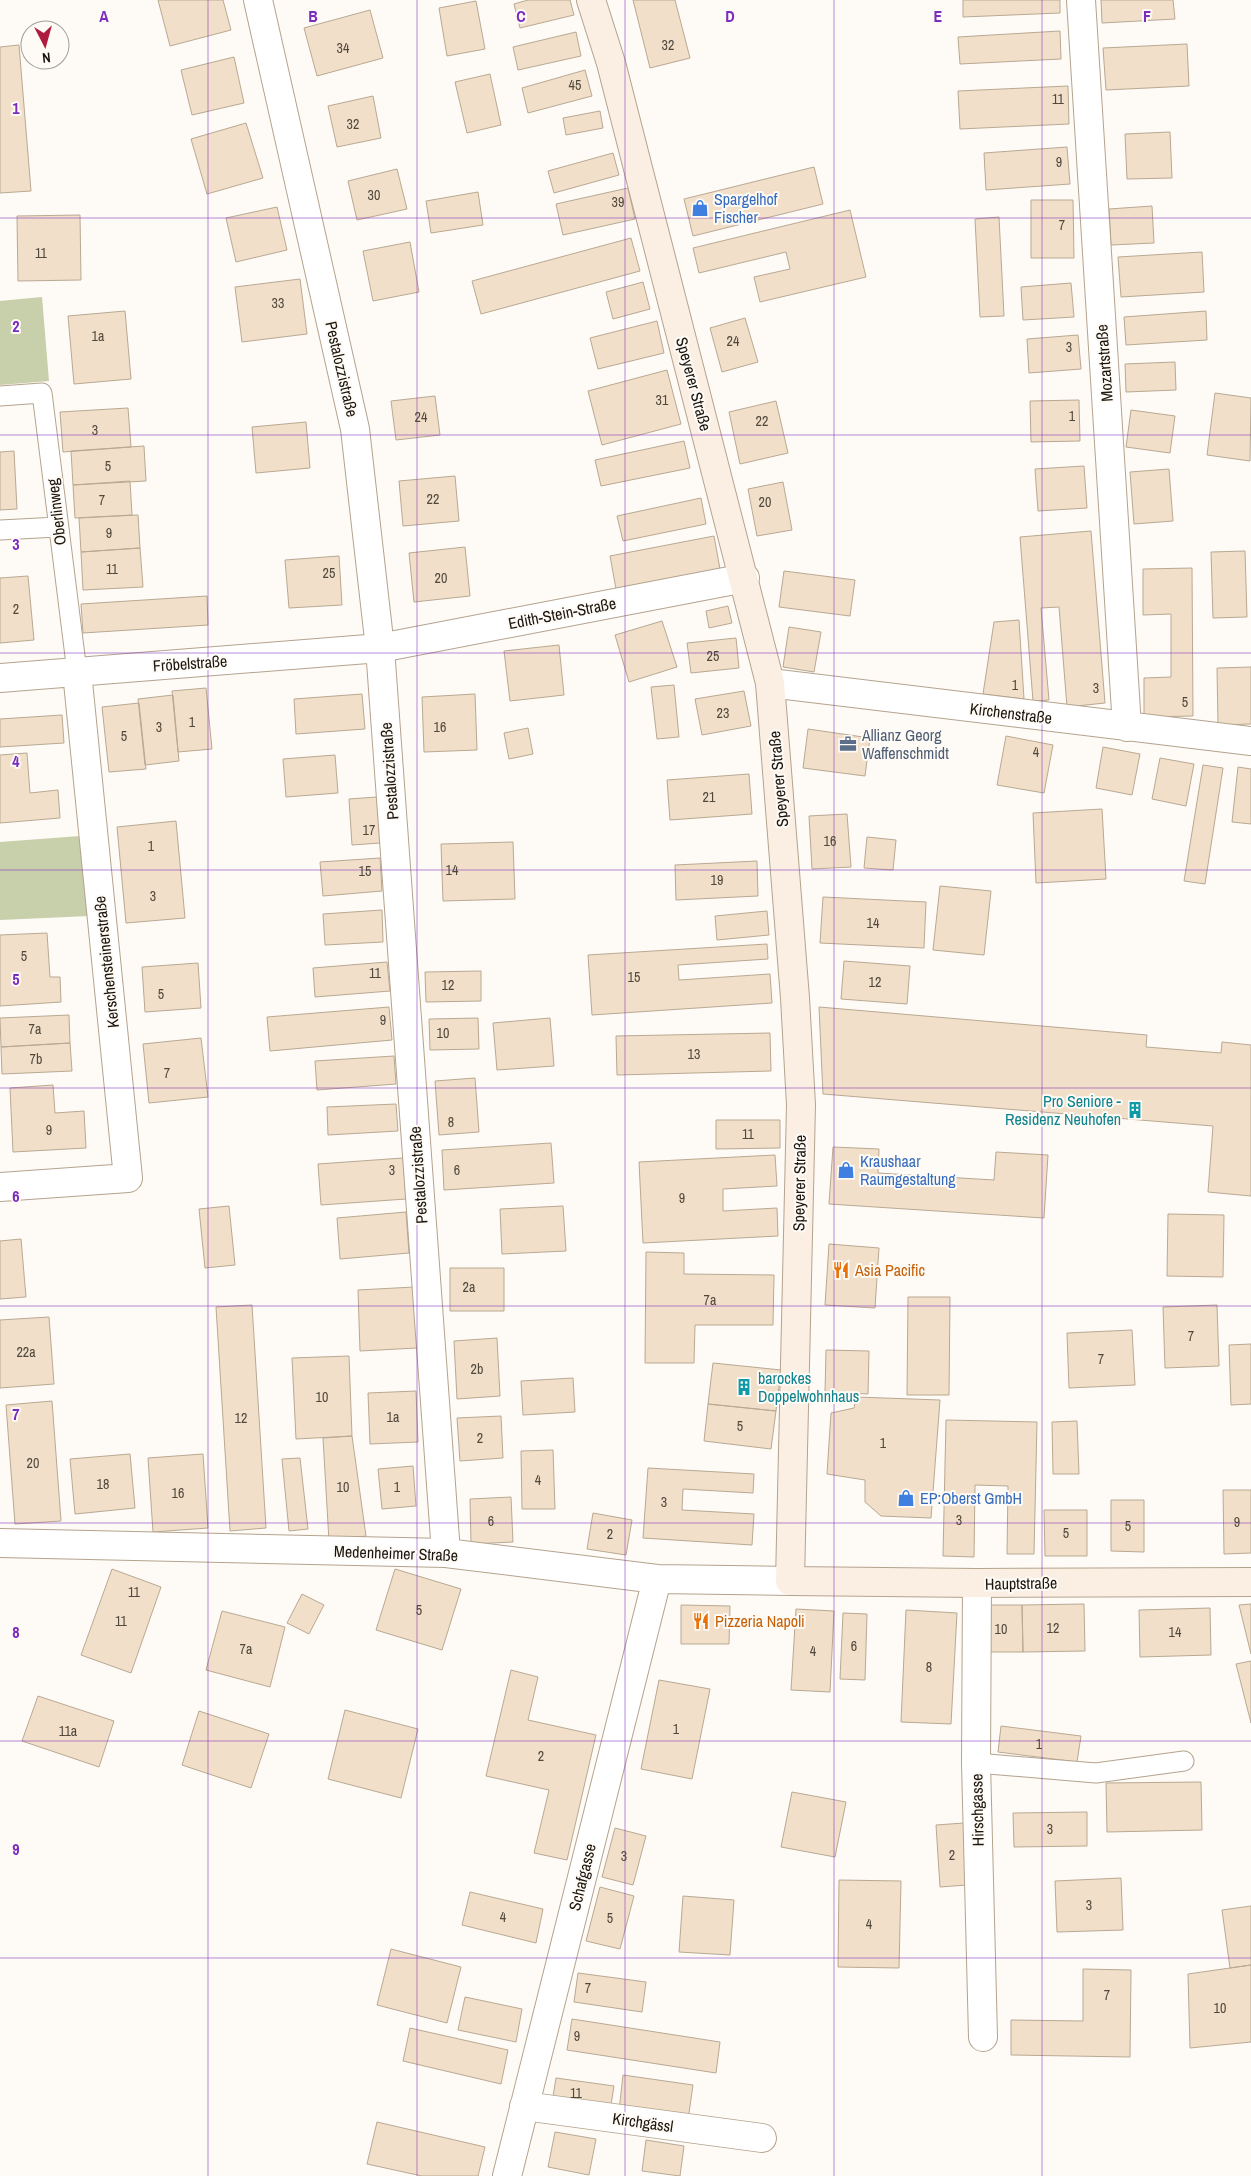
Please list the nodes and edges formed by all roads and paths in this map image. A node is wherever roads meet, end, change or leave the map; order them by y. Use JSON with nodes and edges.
{"nodes":[{"id":1,"x":258,"y":0,"type":"edge"},
{"id":2,"x":591,"y":0,"type":"edge"},
{"id":3,"x":1081,"y":0,"type":"edge"},
{"id":4,"x":0,"y":396,"type":"edge"},
{"id":5,"x":58,"y":527,"type":"junction"},
{"id":6,"x":0,"y":530,"type":"edge"},
{"id":7,"x":745,"y":578,"type":"junction"},
{"id":8,"x":380,"y":648,"type":"junction"},
{"id":9,"x":76,"y":672,"type":"junction"},
{"id":10,"x":0,"y":678,"type":"edge"},
{"id":11,"x":770,"y":684,"type":"junction"},
{"id":12,"x":1127,"y":727,"type":"junction"},
{"id":13,"x":1251,"y":742,"type":"edge"},
{"id":14,"x":0,"y":1187,"type":"edge"},
{"id":15,"x":0,"y":1543,"type":"edge"},
{"id":16,"x":446,"y":1553,"type":"junction"},
{"id":17,"x":657,"y":1579,"type":"junction"},
{"id":18,"x":790,"y":1581,"type":"junction"},
{"id":19,"x":1251,"y":1582,"type":"edge"},
{"id":20,"x":977,"y":1583,"type":"junction"},
{"id":21,"x":1184,"y":1761,"type":"dead end"},
{"id":22,"x":976,"y":1763,"type":"junction"},
{"id":23,"x":983,"y":2037,"type":"dead end"},
{"id":24,"x":524,"y":2106,"type":"junction"},
{"id":25,"x":762,"y":2138,"type":"dead end"},
{"id":26,"x":507,"y":2176,"type":"edge"}],
"edges":[{"from":1,"to":8,"type":"street","name":"Pestalozzistraße"},
{"from":2,"to":7,"type":"main road","name":"Speyerer Straße"},
{"from":3,"to":12,"type":"street","name":"Mozartstraße"},
{"from":4,"to":5,"type":"lane","name":"Oberlinweg"},
{"from":5,"to":6,"type":"lane"},
{"from":5,"to":9,"type":"lane","name":"Oberlinweg"},
{"from":7,"to":8,"type":"street","name":"Edith-Stein-Straße"},
{"from":7,"to":11,"type":"main road","name":"Speyerer Straße"},
{"from":8,"to":9,"type":"street","name":"Fröbelstraße"},
{"from":8,"to":16,"type":"street","name":"Pestalozzistraße"},
{"from":9,"to":10,"type":"street","name":"Fröbelstraße"},
{"from":9,"to":14,"type":"street","name":"Kerschensteinerstraße"},
{"from":11,"to":12,"type":"street","name":"Kirchenstraße"},
{"from":11,"to":18,"type":"main road","name":"Speyerer Straße"},
{"from":12,"to":13,"type":"street","name":"Kirchenstraße"},
{"from":15,"to":16,"type":"street","name":"Medenheimer Straße"},
{"from":16,"to":17,"type":"street","name":"Medenheimer Straße"},
{"from":17,"to":18,"type":"street","name":"Medenheimer Straße"},
{"from":17,"to":24,"type":"street","name":"Schafgasse"},
{"from":18,"to":20,"type":"main road","name":"Hauptstraße"},
{"from":19,"to":20,"type":"main road","name":"Hauptstraße"},
{"from":20,"to":22,"type":"street","name":"Hirschgasse"},
{"from":21,"to":22,"type":"lane"},
{"from":22,"to":23,"type":"street","name":"Hirschgasse"},
{"from":24,"to":25,"type":"street","name":"Kirchgässl"},
{"from":24,"to":26,"type":"street","name":"Schafgasse"}]}
